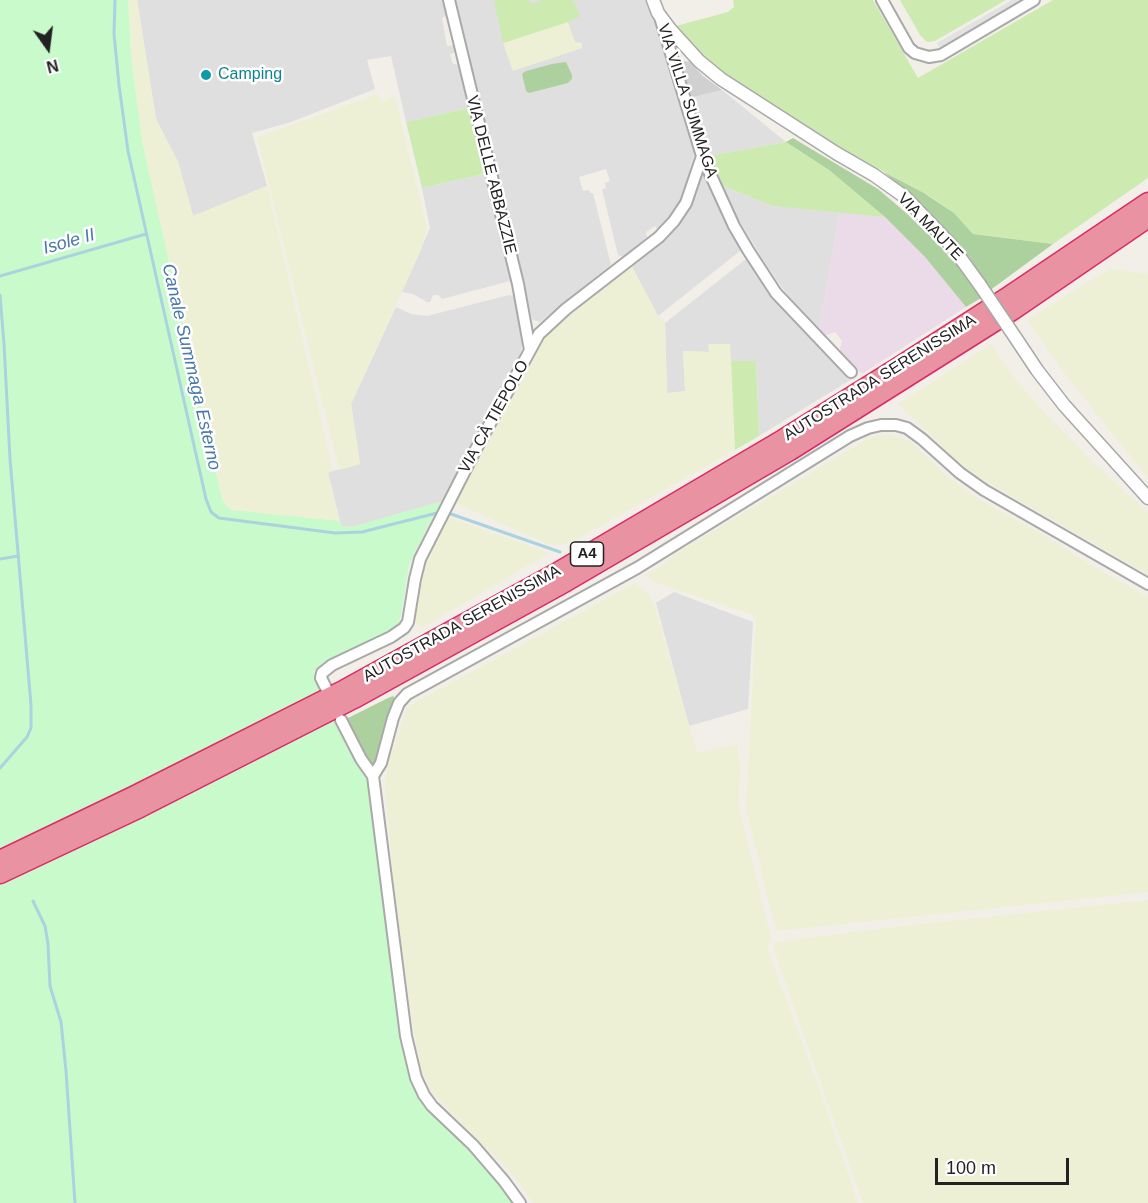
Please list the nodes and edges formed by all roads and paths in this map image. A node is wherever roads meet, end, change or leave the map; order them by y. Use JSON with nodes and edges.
{"nodes":[{"id":1,"x":449,"y":0,"type":"edge"},
{"id":2,"x":653,"y":0,"type":"edge"},
{"id":3,"x":882,"y":0,"type":"edge"},
{"id":4,"x":1034,"y":0,"type":"edge"},
{"id":5,"x":658,"y":13,"type":"junction"},
{"id":6,"x":689,"y":50,"type":"junction"},
{"id":7,"x":672,"y":58,"type":"junction"},
{"id":8,"x":702,"y":156,"type":"junction"},
{"id":9,"x":1148,"y":202,"type":"edge"},
{"id":10,"x":1148,"y":218,"type":"edge"},
{"id":11,"x":530,"y":351,"type":"junction"},
{"id":12,"x":851,"y":372,"type":"dead end"},
{"id":13,"x":1148,"y":498,"type":"edge"},
{"id":14,"x":1148,"y":584,"type":"edge"},
{"id":15,"x":326,"y":688,"type":"dead end"},
{"id":16,"x":341,"y":720,"type":"dead end"},
{"id":17,"x":373,"y":776,"type":"junction"},
{"id":18,"x":0,"y":860,"type":"edge"},
{"id":19,"x":0,"y":874,"type":"edge"},
{"id":20,"x":520,"y":1203,"type":"edge"}],
"edges":[{"from":1,"to":11,"type":"street","name":"VIA DELLE ABBAZZIE"},
{"from":2,"to":5,"type":"street","name":"VIA VILLA SUMMAGA"},
{"from":3,"to":4,"type":"street"},
{"from":5,"to":6,"type":"street","name":"VIA MAUTE"},
{"from":5,"to":7,"type":"street","name":"VIA VILLA SUMMAGA"},
{"from":6,"to":7,"type":"street"},
{"from":6,"to":13,"type":"street","name":"VIA MAUTE","bridge":true},
{"from":7,"to":8,"type":"street","name":"VIA VILLA SUMMAGA"},
{"from":8,"to":11,"type":"street","name":"VIA CÀ TIEPOLO"},
{"from":8,"to":12,"type":"street","name":"VIA VILLA SUMMAGA"},
{"from":9,"to":18,"type":"highway","name":"AUTOSTRADA SERENISSIMA","number":"A4"},
{"from":10,"to":19,"type":"highway","name":"AUTOSTRADA SERENISSIMA","number":"A4"},
{"from":11,"to":15,"type":"street","name":"VIA CÀ TIEPOLO"},
{"from":14,"to":17,"type":"street"},
{"from":16,"to":17,"type":"street"},
{"from":17,"to":20,"type":"street"}]}
